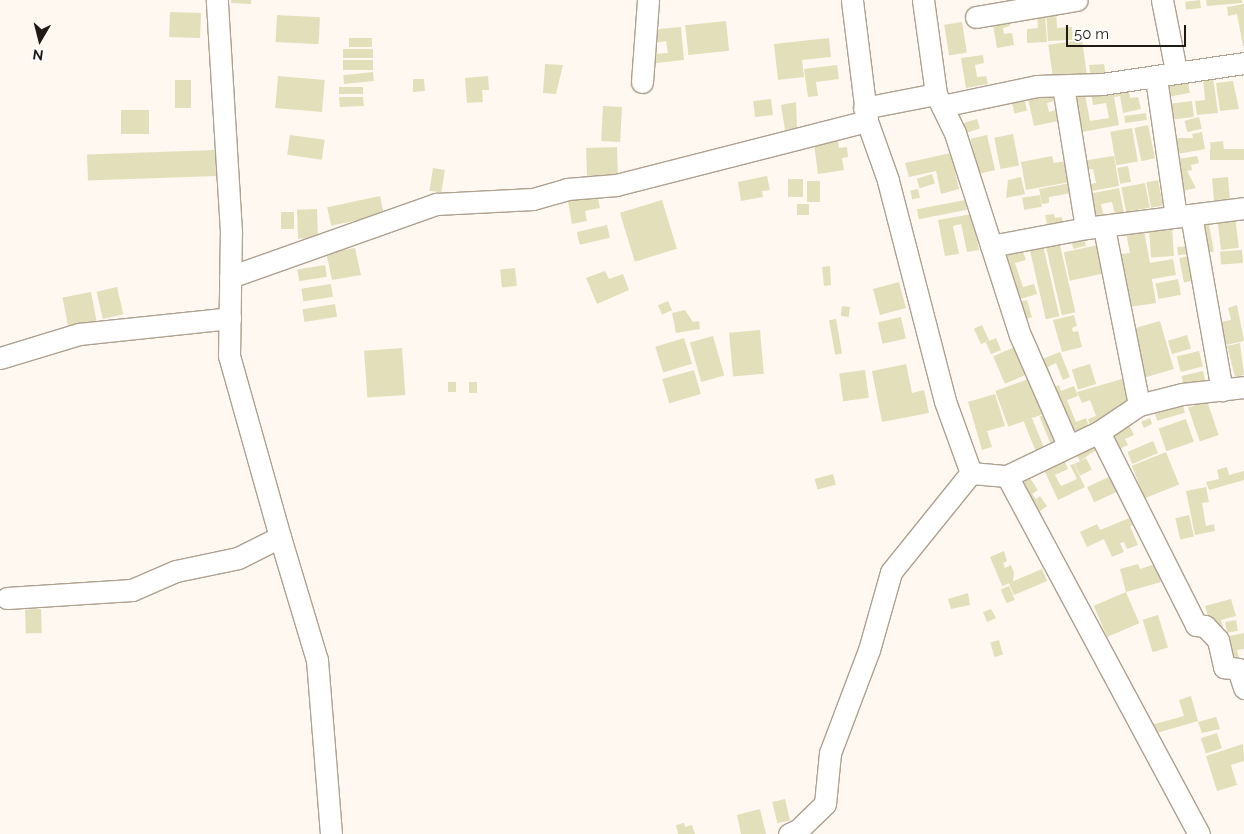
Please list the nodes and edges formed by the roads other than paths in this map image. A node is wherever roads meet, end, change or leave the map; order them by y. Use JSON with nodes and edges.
{"nodes":[{"id":1,"x":217,"y":0,"type":"edge"},
{"id":2,"x":648,"y":0,"type":"edge"},
{"id":3,"x":852,"y":0,"type":"edge"},
{"id":4,"x":923,"y":0,"type":"edge"},
{"id":5,"x":1077,"y":0,"type":"edge"},
{"id":6,"x":1162,"y":0,"type":"edge"},
{"id":7,"x":976,"y":17,"type":"dead end"},
{"id":8,"x":1244,"y":63,"type":"edge"},
{"id":9,"x":1176,"y":71,"type":"junction"},
{"id":10,"x":1156,"y":78,"type":"junction"},
{"id":11,"x":642,"y":82,"type":"dead end"},
{"id":12,"x":1063,"y":86,"type":"junction"},
{"id":13,"x":939,"y":100,"type":"junction"},
{"id":14,"x":866,"y":114,"type":"junction"},
{"id":15,"x":1244,"y":208,"type":"edge"},
{"id":16,"x":1183,"y":215,"type":"junction"},
{"id":17,"x":1095,"y":228,"type":"junction"},
{"id":18,"x":991,"y":246,"type":"junction"},
{"id":19,"x":230,"y":277,"type":"junction"},
{"id":20,"x":230,"y":318,"type":"junction"},
{"id":21,"x":0,"y":358,"type":"edge"},
{"id":22,"x":1244,"y":387,"type":"edge"},
{"id":23,"x":1222,"y":390,"type":"junction"},
{"id":24,"x":1139,"y":405,"type":"junction"},
{"id":25,"x":1100,"y":432,"type":"junction"},
{"id":26,"x":1068,"y":445,"type":"junction"},
{"id":27,"x":971,"y":473,"type":"junction"},
{"id":28,"x":1008,"y":476,"type":"junction"},
{"id":29,"x":280,"y":536,"type":"junction"},
{"id":30,"x":7,"y":598,"type":"dead end"},
{"id":31,"x":1242,"y":679,"type":"edge"},
{"id":32,"x":331,"y":834,"type":"edge"},
{"id":33,"x":789,"y":834,"type":"edge"},
{"id":34,"x":1199,"y":834,"type":"edge"}],
"edges":[{"from":1,"to":19,"type":"street"},
{"from":2,"to":11,"type":"street"},
{"from":3,"to":14,"type":"street"},
{"from":4,"to":13,"type":"street"},
{"from":5,"to":7,"type":"street"},
{"from":6,"to":9,"type":"street"},
{"from":8,"to":9,"type":"street"},
{"from":9,"to":10,"type":"street"},
{"from":10,"to":12,"type":"street"},
{"from":10,"to":16,"type":"street"},
{"from":12,"to":13,"type":"street"},
{"from":12,"to":17,"type":"street"},
{"from":13,"to":14,"type":"street"},
{"from":13,"to":18,"type":"street"},
{"from":14,"to":19,"type":"street"},
{"from":14,"to":27,"type":"street"},
{"from":15,"to":16,"type":"street"},
{"from":16,"to":17,"type":"street"},
{"from":16,"to":23,"type":"street"},
{"from":17,"to":18,"type":"street"},
{"from":17,"to":24,"type":"street"},
{"from":18,"to":26,"type":"street"},
{"from":19,"to":20,"type":"street"},
{"from":20,"to":21,"type":"street"},
{"from":20,"to":29,"type":"street"},
{"from":22,"to":23,"type":"street"},
{"from":23,"to":24,"type":"street"},
{"from":24,"to":25,"type":"street"},
{"from":25,"to":26,"type":"street"},
{"from":25,"to":31,"type":"street"},
{"from":26,"to":28,"type":"street"},
{"from":27,"to":28,"type":"street"},
{"from":27,"to":33,"type":"street"},
{"from":28,"to":34,"type":"street"},
{"from":29,"to":30,"type":"street"},
{"from":29,"to":32,"type":"street"}]}
